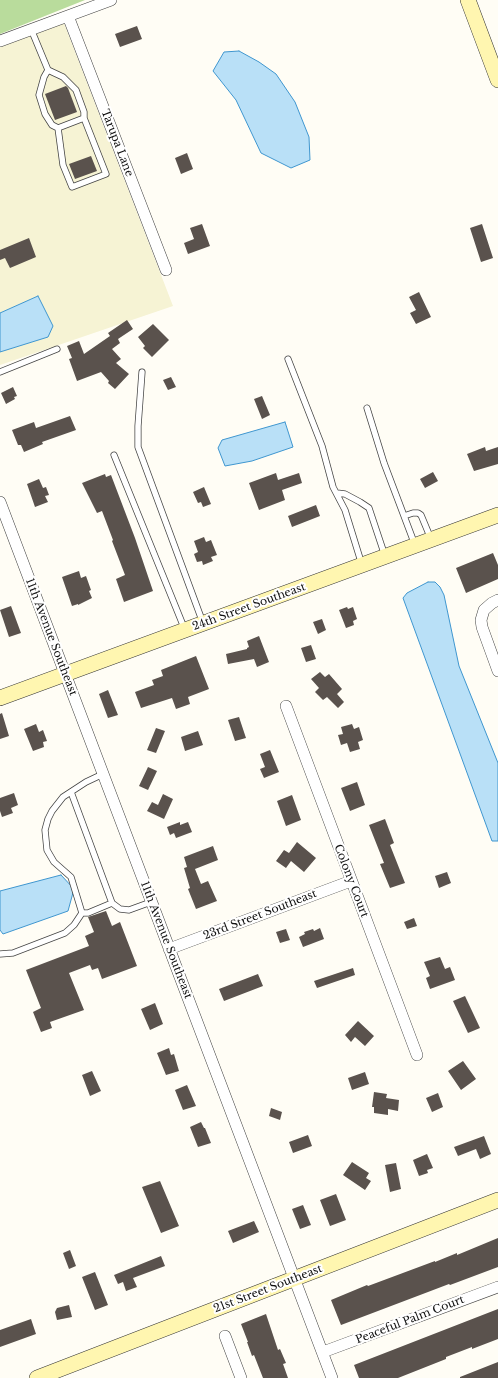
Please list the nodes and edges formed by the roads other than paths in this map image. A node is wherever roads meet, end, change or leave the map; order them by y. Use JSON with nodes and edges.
{"nodes":[{"id":1,"x":111,"y":0,"type":"edge"},
{"id":2,"x":468,"y":0,"type":"edge"},
{"id":3,"x":68,"y":16,"type":"junction"},
{"id":4,"x":31,"y":29,"type":"junction"},
{"id":5,"x":0,"y":41,"type":"edge"},
{"id":6,"x":48,"y":70,"type":"junction"},
{"id":7,"x":498,"y":80,"type":"edge"},
{"id":8,"x":84,"y":118,"type":"junction"},
{"id":9,"x":58,"y":128,"type":"junction"},
{"id":10,"x":166,"y":270,"type":"dead end"},
{"id":11,"x":57,"y":349,"type":"dead end"},
{"id":12,"x":288,"y":359,"type":"dead end"},
{"id":13,"x":0,"y":372,"type":"edge"},
{"id":14,"x":142,"y":372,"type":"dead end"},
{"id":15,"x":367,"y":408,"type":"dead end"},
{"id":16,"x":114,"y":455,"type":"dead end"},
{"id":17,"x":337,"y":493,"type":"junction"},
{"id":18,"x":0,"y":502,"type":"edge"},
{"id":19,"x":498,"y":515,"type":"edge"},
{"id":20,"x":404,"y":516,"type":"junction"},
{"id":21,"x":431,"y":540,"type":"junction"},
{"id":22,"x":416,"y":545,"type":"junction"},
{"id":23,"x":385,"y":557,"type":"junction"},
{"id":24,"x":362,"y":565,"type":"junction"},
{"id":25,"x":498,"y":600,"type":"edge"},
{"id":26,"x":203,"y":624,"type":"junction"},
{"id":27,"x":185,"y":630,"type":"junction"},
{"id":28,"x":498,"y":671,"type":"edge"},
{"id":29,"x":65,"y":675,"type":"junction"},
{"id":30,"x":0,"y":698,"type":"edge"},
{"id":31,"x":286,"y":706,"type":"dead end"},
{"id":32,"x":103,"y":774,"type":"junction"},
{"id":33,"x":71,"y":792,"type":"junction"},
{"id":34,"x":351,"y":881,"type":"junction"},
{"id":35,"x":151,"y":902,"type":"junction"},
{"id":36,"x":112,"y":903,"type":"junction"},
{"id":37,"x":82,"y":914,"type":"junction"},
{"id":38,"x":169,"y":949,"type":"junction"},
{"id":39,"x":0,"y":954,"type":"edge"},
{"id":40,"x":417,"y":1055,"type":"dead end"},
{"id":41,"x":498,"y":1200,"type":"edge"},
{"id":42,"x":295,"y":1279,"type":"junction"},
{"id":43,"x":498,"y":1287,"type":"edge"},
{"id":44,"x":225,"y":1336,"type":"dead end"},
{"id":45,"x":322,"y":1352,"type":"junction"},
{"id":46,"x":37,"y":1378,"type":"edge"},
{"id":47,"x":241,"y":1378,"type":"edge"},
{"id":48,"x":332,"y":1378,"type":"edge"}],
"edges":[{"from":1,"to":3,"type":"street"},
{"from":2,"to":7,"type":"street"},
{"from":3,"to":4,"type":"street"},
{"from":3,"to":10,"type":"street","name":"Tarupa Lane"},
{"from":4,"to":5,"type":"street"},
{"from":4,"to":6,"type":"lane"},
{"from":6,"to":8,"type":"lane"},
{"from":6,"to":9,"type":"lane"},
{"from":8,"to":9,"type":"lane"},
{"from":8,"to":9,"type":"lane"},
{"from":11,"to":13,"type":"lane"},
{"from":12,"to":17,"type":"lane"},
{"from":14,"to":26,"type":"lane"},
{"from":15,"to":20,"type":"lane"},
{"from":16,"to":27,"type":"lane"},
{"from":17,"to":23,"type":"lane"},
{"from":17,"to":24,"type":"lane"},
{"from":18,"to":29,"type":"street","name":"11th Avenue Southeast"},
{"from":19,"to":21,"type":"street","name":"24th Street Southeast"},
{"from":20,"to":21,"type":"lane"},
{"from":20,"to":22,"type":"lane"},
{"from":21,"to":22,"type":"street","name":"24th Street Southeast"},
{"from":22,"to":23,"type":"street","name":"24th Street Southeast"},
{"from":23,"to":24,"type":"street","name":"24th Street Southeast"},
{"from":24,"to":26,"type":"street","name":"24th Street Southeast"},
{"from":25,"to":28,"type":"street"},
{"from":26,"to":27,"type":"street","name":"24th Street Southeast"},
{"from":27,"to":29,"type":"street","name":"24th Street Southeast"},
{"from":29,"to":30,"type":"street","name":"24th Street Southeast"},
{"from":29,"to":32,"type":"street","name":"11th Avenue Southeast"},
{"from":31,"to":34,"type":"street","name":"Colony Court"},
{"from":32,"to":33,"type":"lane"},
{"from":32,"to":35,"type":"street","name":"11th Avenue Southeast"},
{"from":33,"to":36,"type":"lane"},
{"from":33,"to":37,"type":"lane"},
{"from":34,"to":38,"type":"street","name":"23rd Street Southeast"},
{"from":34,"to":40,"type":"street","name":"Colony Court"},
{"from":35,"to":36,"type":"lane"},
{"from":35,"to":38,"type":"street","name":"11th Avenue Southeast"},
{"from":36,"to":37,"type":"lane"},
{"from":37,"to":39,"type":"lane"},
{"from":38,"to":42,"type":"street","name":"11th Avenue Southeast"},
{"from":41,"to":42,"type":"street","name":"21st Street Southeast"},
{"from":42,"to":45,"type":"street","name":"11th Avenue Southeast"},
{"from":42,"to":46,"type":"street","name":"21st Street Southeast"},
{"from":43,"to":45,"type":"street","name":"Peaceful Palm Court"},
{"from":44,"to":47,"type":"street"},
{"from":45,"to":48,"type":"street","name":"11th Avenue Southeast"}]}
